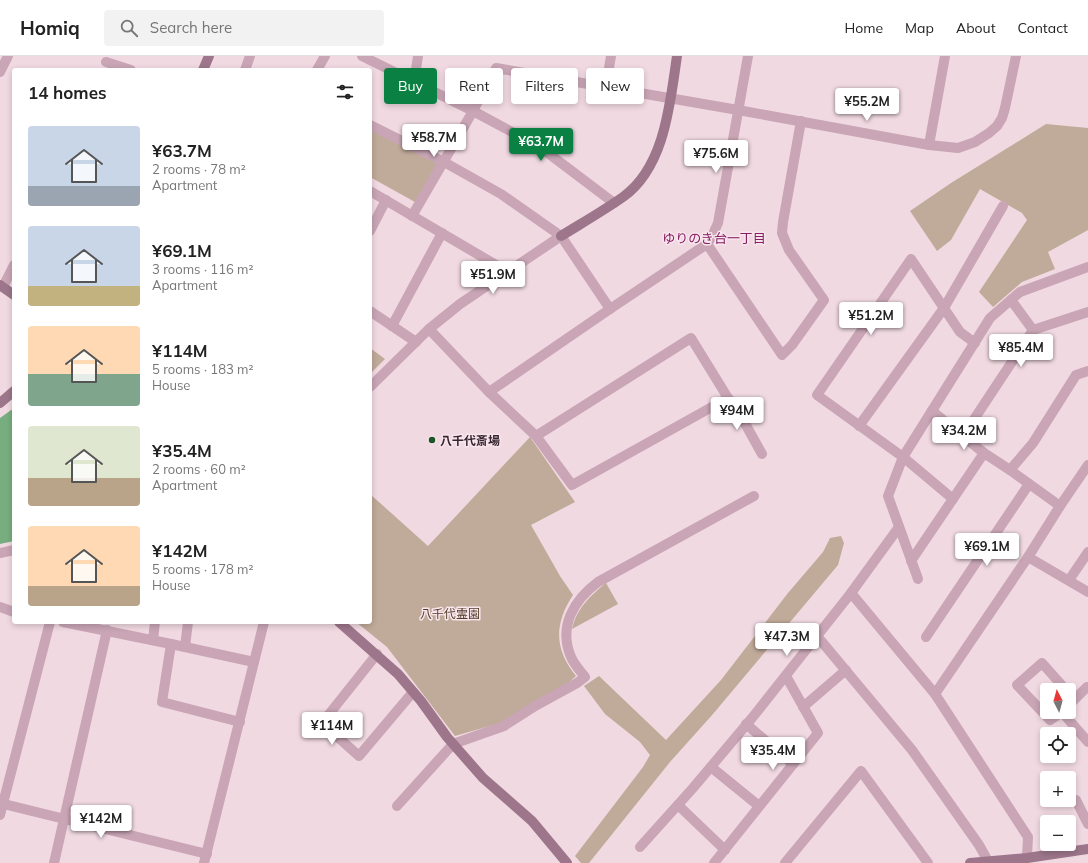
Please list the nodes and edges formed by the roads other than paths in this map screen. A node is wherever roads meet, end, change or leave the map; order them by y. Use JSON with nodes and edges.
{"nodes":[{"id":1,"x":8,"y":56,"type":"edge"},
{"id":2,"x":209,"y":56,"type":"edge"},
{"id":3,"x":250,"y":56,"type":"edge"},
{"id":4,"x":325,"y":56,"type":"edge"},
{"id":5,"x":362,"y":56,"type":"edge"},
{"id":6,"x":418,"y":56,"type":"edge"},
{"id":7,"x":611,"y":56,"type":"edge"},
{"id":8,"x":677,"y":56,"type":"edge"},
{"id":9,"x":748,"y":56,"type":"edge"},
{"id":10,"x":945,"y":56,"type":"edge"},
{"id":11,"x":1016,"y":56,"type":"edge"},
{"id":12,"x":106,"y":63,"type":"edge"},
{"id":13,"x":127,"y":68,"type":"edge"},
{"id":14,"x":204,"y":68,"type":"edge"},
{"id":15,"x":246,"y":68,"type":"edge"},
{"id":16,"x":318,"y":68,"type":"edge"},
{"id":17,"x":386,"y":68,"type":"edge"},
{"id":18,"x":416,"y":68,"type":"edge"},
{"id":19,"x":609,"y":68,"type":"edge"},
{"id":20,"x":0,"y":72,"type":"edge"},
{"id":21,"x":586,"y":83,"type":"edge"},
{"id":22,"x":437,"y":93,"type":"edge"},
{"id":23,"x":644,"y":93,"type":"edge"},
{"id":24,"x":670,"y":98,"type":"junction"},
{"id":25,"x":738,"y":110,"type":"junction"},
{"id":26,"x":473,"y":111,"type":"junction"},
{"id":27,"x":801,"y":121,"type":"junction"},
{"id":28,"x":372,"y":126,"type":"edge"},
{"id":29,"x":929,"y":144,"type":"junction"},
{"id":30,"x":444,"y":162,"type":"junction"},
{"id":31,"x":372,"y":192,"type":"edge"},
{"id":32,"x":386,"y":200,"type":"junction"},
{"id":33,"x":614,"y":203,"type":"junction"},
{"id":34,"x":1003,"y":206,"type":"dead end"},
{"id":35,"x":412,"y":216,"type":"junction"},
{"id":36,"x":372,"y":227,"type":"edge"},
{"id":37,"x":442,"y":233,"type":"junction"},
{"id":38,"x":561,"y":236,"type":"junction"},
{"id":39,"x":706,"y":244,"type":"junction"},
{"id":40,"x":1088,"y":267,"type":"edge"},
{"id":41,"x":12,"y":268,"type":"edge"},
{"id":42,"x":508,"y":272,"type":"junction"},
{"id":43,"x":1,"y":286,"type":"edge"},
{"id":44,"x":12,"y":294,"type":"edge"},
{"id":45,"x":1011,"y":300,"type":"junction"},
{"id":46,"x":944,"y":308,"type":"junction"},
{"id":47,"x":610,"y":309,"type":"junction"},
{"id":48,"x":372,"y":312,"type":"edge"},
{"id":49,"x":1088,"y":312,"type":"edge"},
{"id":50,"x":392,"y":326,"type":"junction"},
{"id":51,"x":429,"y":329,"type":"junction"},
{"id":52,"x":1033,"y":330,"type":"junction"},
{"id":53,"x":416,"y":342,"type":"junction"},
{"id":54,"x":975,"y":343,"type":"junction"},
{"id":55,"x":1088,"y":371,"type":"edge"},
{"id":56,"x":372,"y":385,"type":"edge"},
{"id":57,"x":489,"y":392,"type":"junction"},
{"id":58,"x":12,"y":393,"type":"edge"},
{"id":59,"x":728,"y":398,"type":"junction"},
{"id":60,"x":0,"y":403,"type":"edge"},
{"id":61,"x":932,"y":411,"type":"junction"},
{"id":62,"x":859,"y":426,"type":"junction"},
{"id":63,"x":536,"y":436,"type":"junction"},
{"id":64,"x":963,"y":436,"type":"junction"},
{"id":65,"x":984,"y":453,"type":"junction"},
{"id":66,"x":762,"y":454,"type":"dead end"},
{"id":67,"x":903,"y":457,"type":"junction"},
{"id":68,"x":1088,"y":465,"type":"edge"},
{"id":69,"x":1010,"y":470,"type":"junction"},
{"id":70,"x":1029,"y":484,"type":"junction"},
{"id":71,"x":754,"y":496,"type":"dead end"},
{"id":72,"x":953,"y":499,"type":"junction"},
{"id":73,"x":1060,"y":506,"type":"junction"},
{"id":74,"x":899,"y":527,"type":"junction"},
{"id":75,"x":12,"y":550,"type":"edge"},
{"id":76,"x":1088,"y":552,"type":"edge"},
{"id":77,"x":0,"y":553,"type":"edge"},
{"id":78,"x":1028,"y":557,"type":"junction"},
{"id":79,"x":911,"y":561,"type":"junction"},
{"id":80,"x":918,"y":579,"type":"dead end"},
{"id":81,"x":1069,"y":580,"type":"junction"},
{"id":82,"x":1088,"y":592,"type":"edge"},
{"id":83,"x":851,"y":593,"type":"junction"},
{"id":84,"x":0,"y":607,"type":"edge"},
{"id":85,"x":12,"y":611,"type":"edge"},
{"id":86,"x":49,"y":624,"type":"edge"},
{"id":87,"x":74,"y":624,"type":"edge"},
{"id":88,"x":155,"y":624,"type":"edge"},
{"id":89,"x":188,"y":624,"type":"edge"},
{"id":90,"x":264,"y":624,"type":"edge"},
{"id":91,"x":341,"y":624,"type":"edge"},
{"id":92,"x":107,"y":630,"type":"junction"},
{"id":93,"x":817,"y":636,"type":"junction"},
{"id":94,"x":926,"y":637,"type":"dead end"},
{"id":95,"x":153,"y":640,"type":"junction"},
{"id":96,"x":171,"y":644,"type":"junction"},
{"id":97,"x":185,"y":647,"type":"junction"},
{"id":98,"x":377,"y":654,"type":"junction"},
{"id":99,"x":254,"y":662,"type":"junction"},
{"id":100,"x":846,"y":670,"type":"junction"},
{"id":101,"x":786,"y":676,"type":"junction"},
{"id":102,"x":1060,"y":683,"type":"edge"},
{"id":103,"x":1087,"y":687,"type":"dead end"},
{"id":104,"x":413,"y":692,"type":"junction"},
{"id":105,"x":935,"y":694,"type":"junction"},
{"id":106,"x":1076,"y":698,"type":"edge"},
{"id":107,"x":803,"y":706,"type":"junction"},
{"id":108,"x":1040,"y":709,"type":"edge"},
{"id":109,"x":1068,"y":719,"type":"edge"},
{"id":110,"x":240,"y":722,"type":"junction"},
{"id":111,"x":746,"y":724,"type":"junction"},
{"id":112,"x":1088,"y":742,"type":"edge"},
{"id":113,"x":453,"y":744,"type":"junction"},
{"id":114,"x":793,"y":764,"type":"junction"},
{"id":115,"x":711,"y":767,"type":"junction"},
{"id":116,"x":1076,"y":800,"type":"dead end"},
{"id":117,"x":1,"y":803,"type":"edge"},
{"id":118,"x":678,"y":805,"type":"junction"},
{"id":119,"x":398,"y":806,"type":"dead end"},
{"id":120,"x":760,"y":806,"type":"junction"},
{"id":121,"x":0,"y":815,"type":"edge"},
{"id":122,"x":64,"y":818,"type":"junction"},
{"id":123,"x":1088,"y":824,"type":"edge"},
{"id":124,"x":640,"y":847,"type":"dead end"},
{"id":125,"x":1088,"y":849,"type":"edge"},
{"id":126,"x":724,"y":850,"type":"junction"},
{"id":127,"x":1027,"y":858,"type":"junction"},
{"id":128,"x":205,"y":859,"type":"edge"},
{"id":129,"x":988,"y":862,"type":"edge"},
{"id":130,"x":54,"y":863,"type":"edge"},
{"id":131,"x":567,"y":863,"type":"edge"},
{"id":132,"x":714,"y":863,"type":"edge"},
{"id":133,"x":785,"y":863,"type":"edge"},
{"id":134,"x":928,"y":863,"type":"edge"},
{"id":135,"x":970,"y":863,"type":"edge"}],
"edges":[{"from":1,"to":20,"type":"street"},
{"from":2,"to":14,"type":"street"},
{"from":3,"to":15,"type":"street"},
{"from":4,"to":16,"type":"street"},
{"from":5,"to":17,"type":"street"},
{"from":6,"to":18,"type":"street"},
{"from":7,"to":19,"type":"street"},
{"from":8,"to":24,"type":"street"},
{"from":9,"to":25,"type":"street"},
{"from":10,"to":29,"type":"street"},
{"from":11,"to":29,"type":"street"},
{"from":12,"to":13,"type":"street"},
{"from":21,"to":26,"type":"street"},
{"from":22,"to":26,"type":"street"},
{"from":23,"to":24,"type":"street"},
{"from":24,"to":25,"type":"street"},
{"from":24,"to":33,"type":"street"},
{"from":25,"to":27,"type":"street"},
{"from":25,"to":39,"type":"street"},
{"from":26,"to":30,"type":"street"},
{"from":26,"to":33,"type":"street"},
{"from":27,"to":29,"type":"street"},
{"from":27,"to":39,"type":"street"},
{"from":28,"to":30,"type":"street"},
{"from":30,"to":35,"type":"street"},
{"from":30,"to":38,"type":"street"},
{"from":31,"to":32,"type":"street"},
{"from":32,"to":35,"type":"street"},
{"from":32,"to":36,"type":"street"},
{"from":33,"to":38,"type":"street"},
{"from":34,"to":46,"type":"street"},
{"from":35,"to":37,"type":"street"},
{"from":37,"to":42,"type":"street"},
{"from":37,"to":50,"type":"street"},
{"from":38,"to":42,"type":"street"},
{"from":38,"to":47,"type":"street"},
{"from":39,"to":47,"type":"street"},
{"from":40,"to":45,"type":"street"},
{"from":41,"to":43,"type":"street"},
{"from":42,"to":51,"type":"street"},
{"from":43,"to":44,"type":"street"},
{"from":45,"to":52,"type":"street"},
{"from":45,"to":54,"type":"street"},
{"from":46,"to":54,"type":"street"},
{"from":46,"to":62,"type":"street"},
{"from":46,"to":62,"type":"street"},
{"from":47,"to":57,"type":"street"},
{"from":48,"to":50,"type":"street"},
{"from":49,"to":52,"type":"street"},
{"from":50,"to":53,"type":"street"},
{"from":51,"to":53,"type":"street"},
{"from":51,"to":57,"type":"street"},
{"from":52,"to":64,"type":"street"},
{"from":53,"to":56,"type":"street"},
{"from":54,"to":61,"type":"street"},
{"from":55,"to":69,"type":"street"},
{"from":57,"to":63,"type":"street"},
{"from":58,"to":60,"type":"street"},
{"from":59,"to":63,"type":"street"},
{"from":59,"to":63,"type":"street"},
{"from":59,"to":66,"type":"street"},
{"from":61,"to":64,"type":"street"},
{"from":61,"to":67,"type":"street"},
{"from":62,"to":67,"type":"street"},
{"from":64,"to":65,"type":"street"},
{"from":65,"to":69,"type":"street"},
{"from":65,"to":72,"type":"street"},
{"from":67,"to":72,"type":"street"},
{"from":67,"to":74,"type":"street"},
{"from":68,"to":73,"type":"street"},
{"from":69,"to":70,"type":"street"},
{"from":70,"to":73,"type":"street"},
{"from":70,"to":94,"type":"street"},
{"from":71,"to":113,"type":"street"},
{"from":72,"to":79,"type":"street"},
{"from":73,"to":78,"type":"street"},
{"from":74,"to":79,"type":"street"},
{"from":74,"to":83,"type":"street"},
{"from":75,"to":77,"type":"street"},
{"from":76,"to":81,"type":"street"},
{"from":78,"to":81,"type":"street"},
{"from":78,"to":105,"type":"street"},
{"from":79,"to":80,"type":"street"},
{"from":81,"to":82,"type":"street"},
{"from":83,"to":93,"type":"street"},
{"from":83,"to":105,"type":"street"},
{"from":84,"to":85,"type":"street"},
{"from":86,"to":117,"type":"street"},
{"from":87,"to":92,"type":"street"},
{"from":88,"to":95,"type":"street"},
{"from":89,"to":97,"type":"street"},
{"from":90,"to":99,"type":"street"},
{"from":91,"to":98,"type":"street"},
{"from":92,"to":95,"type":"street"},
{"from":92,"to":122,"type":"street"},
{"from":93,"to":100,"type":"street"},
{"from":93,"to":101,"type":"street"},
{"from":95,"to":96,"type":"street"},
{"from":96,"to":97,"type":"street"},
{"from":96,"to":110,"type":"street"},
{"from":97,"to":99,"type":"street"},
{"from":98,"to":104,"type":"street"},
{"from":98,"to":104,"type":"street"},
{"from":99,"to":110,"type":"street"},
{"from":100,"to":107,"type":"street"},
{"from":100,"to":129,"type":"street"},
{"from":101,"to":107,"type":"street"},
{"from":101,"to":111,"type":"street"},
{"from":102,"to":108,"type":"street"},
{"from":103,"to":106,"type":"street"},
{"from":104,"to":113,"type":"street"},
{"from":105,"to":127,"type":"street"},
{"from":107,"to":114,"type":"street"},
{"from":109,"to":112,"type":"street"},
{"from":110,"to":128,"type":"street"},
{"from":111,"to":114,"type":"street"},
{"from":111,"to":115,"type":"street"},
{"from":113,"to":119,"type":"street"},
{"from":113,"to":131,"type":"street"},
{"from":114,"to":120,"type":"street"},
{"from":115,"to":118,"type":"street"},
{"from":115,"to":120,"type":"street"},
{"from":116,"to":123,"type":"street"},
{"from":117,"to":121,"type":"street"},
{"from":117,"to":122,"type":"street"},
{"from":118,"to":124,"type":"street"},
{"from":118,"to":126,"type":"street"},
{"from":120,"to":126,"type":"street"},
{"from":122,"to":128,"type":"street"},
{"from":122,"to":130,"type":"street"},
{"from":125,"to":127,"type":"street"},
{"from":126,"to":132,"type":"street"},
{"from":127,"to":129,"type":"street"},
{"from":129,"to":135,"type":"street"},
{"from":133,"to":134,"type":"street"}]}
